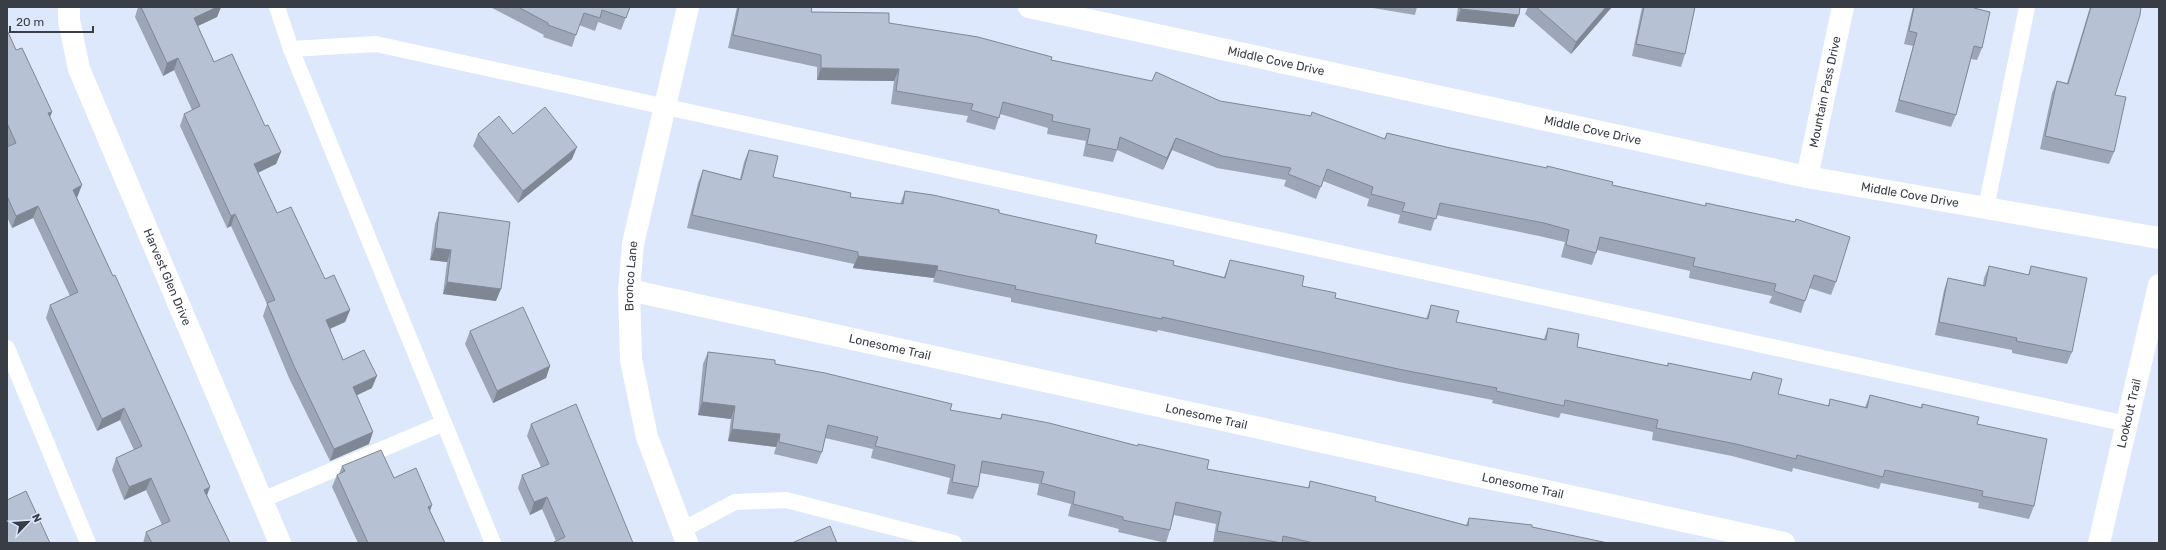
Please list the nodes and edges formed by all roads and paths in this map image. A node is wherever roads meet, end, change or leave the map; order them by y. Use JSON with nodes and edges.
{"nodes":[{"id":1,"x":69,"y":7,"type":"edge"},
{"id":2,"x":277,"y":7,"type":"edge"},
{"id":3,"x":688,"y":7,"type":"edge"},
{"id":4,"x":1029,"y":7,"type":"edge"},
{"id":5,"x":1843,"y":7,"type":"edge"},
{"id":6,"x":2027,"y":7,"type":"edge"},
{"id":7,"x":291,"y":49,"type":"junction"},
{"id":8,"x":665,"y":106,"type":"junction"},
{"id":9,"x":1807,"y":177,"type":"junction"},
{"id":10,"x":1986,"y":208,"type":"junction"},
{"id":11,"x":2159,"y":238,"type":"edge"},
{"id":12,"x":2159,"y":285,"type":"edge"},
{"id":13,"x":629,"y":290,"type":"junction"},
{"id":14,"x":7,"y":348,"type":"edge"},
{"id":15,"x":444,"y":423,"type":"junction"},
{"id":16,"x":2126,"y":424,"type":"junction"},
{"id":17,"x":262,"y":500,"type":"junction"},
{"id":18,"x":685,"y":536,"type":"edge"},
{"id":19,"x":88,"y":543,"type":"edge"},
{"id":20,"x":280,"y":543,"type":"edge"},
{"id":21,"x":493,"y":543,"type":"edge"},
{"id":22,"x":954,"y":543,"type":"edge"},
{"id":23,"x":1784,"y":543,"type":"edge"},
{"id":24,"x":2099,"y":543,"type":"edge"}],
"edges":[{"from":1,"to":17,"type":"street","name":"Harvest Glen Drive"},
{"from":2,"to":7,"type":"lane"},
{"from":3,"to":8,"type":"street","name":"Bronco Lane"},
{"from":4,"to":9,"type":"street","name":"Middle Cove Drive"},
{"from":5,"to":9,"type":"street","name":"Mountain Pass Drive"},
{"from":6,"to":10,"type":"lane"},
{"from":7,"to":8,"type":"lane"},
{"from":7,"to":15,"type":"lane"},
{"from":8,"to":13,"type":"street","name":"Bronco Lane"},
{"from":8,"to":16,"type":"lane"},
{"from":9,"to":10,"type":"street","name":"Middle Cove Drive"},
{"from":10,"to":11,"type":"street","name":"Middle Cove Drive"},
{"from":12,"to":16,"type":"street","name":"Lookout Trail"},
{"from":13,"to":18,"type":"street","name":"Bronco Lane"},
{"from":13,"to":23,"type":"street","name":"Lonesome Trail"},
{"from":14,"to":19,"type":"lane"},
{"from":15,"to":17,"type":"lane"},
{"from":15,"to":21,"type":"lane"},
{"from":16,"to":24,"type":"street","name":"Lookout Trail"},
{"from":17,"to":20,"type":"street","name":"Harvest Glen Drive"},
{"from":18,"to":22,"type":"lane"}]}
